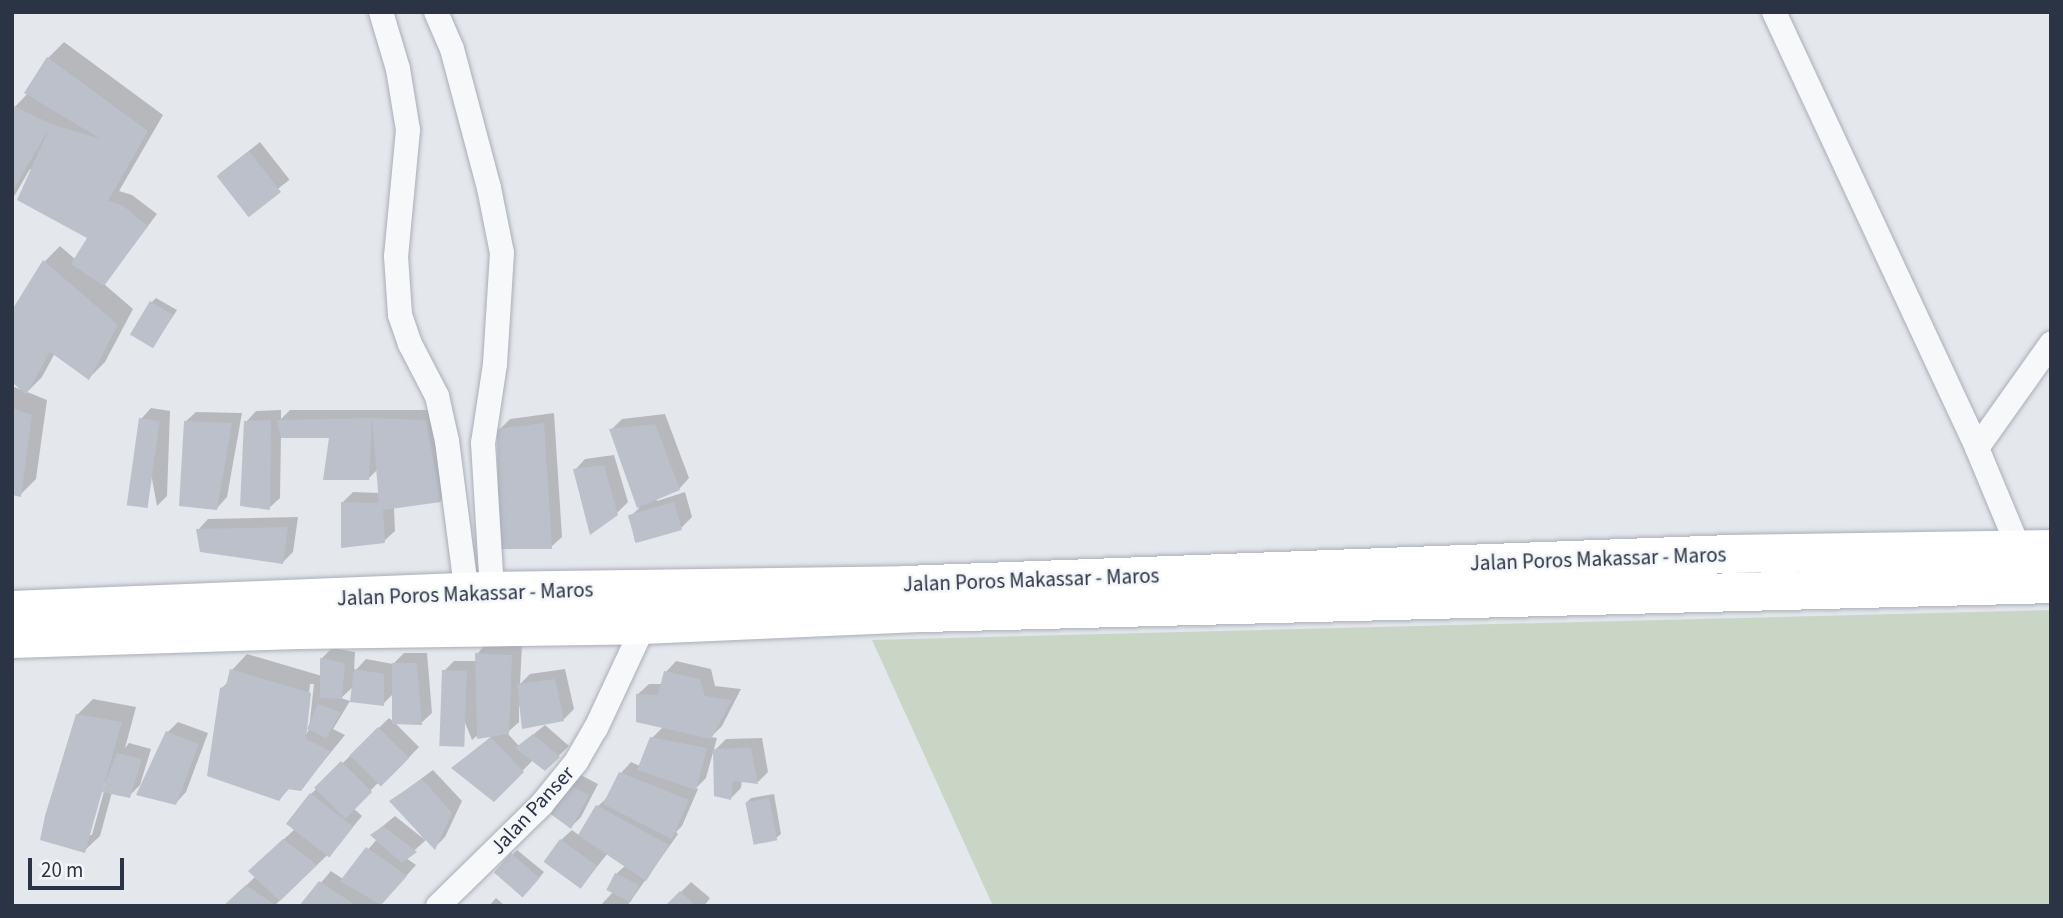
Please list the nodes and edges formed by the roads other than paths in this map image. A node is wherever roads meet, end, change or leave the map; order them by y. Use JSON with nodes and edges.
{"nodes":[{"id":1,"x":381,"y":12,"type":"edge"},
{"id":2,"x":436,"y":12,"type":"edge"},
{"id":3,"x":1774,"y":12,"type":"edge"},
{"id":4,"x":2051,"y":344,"type":"edge"},
{"id":5,"x":1977,"y":448,"type":"junction"},
{"id":6,"x":2035,"y":549,"type":"edge"},
{"id":7,"x":1801,"y":553,"type":"junction"},
{"id":8,"x":2051,"y":584,"type":"edge"},
{"id":9,"x":1803,"y":590,"type":"junction"},
{"id":10,"x":480,"y":592,"type":"junction"},
{"id":11,"x":12,"y":610,"type":"edge"},
{"id":12,"x":644,"y":625,"type":"junction"},
{"id":13,"x":12,"y":639,"type":"edge"},
{"id":14,"x":438,"y":906,"type":"edge"}],
"edges":[{"from":1,"to":10,"type":"street"},
{"from":2,"to":10,"type":"street"},
{"from":3,"to":5,"type":"street"},
{"from":4,"to":5,"type":"street"},
{"from":5,"to":6,"type":"street"},
{"from":6,"to":7,"type":"highway","name":"Jalan Poros Makassar - Maros"},
{"from":7,"to":9,"type":"highway"},
{"from":7,"to":10,"type":"highway","name":"Jalan Poros Makassar - Maros"},
{"from":8,"to":9,"type":"highway","name":"Jalan Poros Makassar - Maros"},
{"from":9,"to":12,"type":"highway","name":"Jalan Poros Makassar - Maros"},
{"from":10,"to":11,"type":"highway","name":"Jalan Poros Makassar - Maros"},
{"from":12,"to":13,"type":"highway","name":"Jalan Poros Makassar - Maros"},
{"from":12,"to":14,"type":"street","name":"Jalan Panser"}]}
